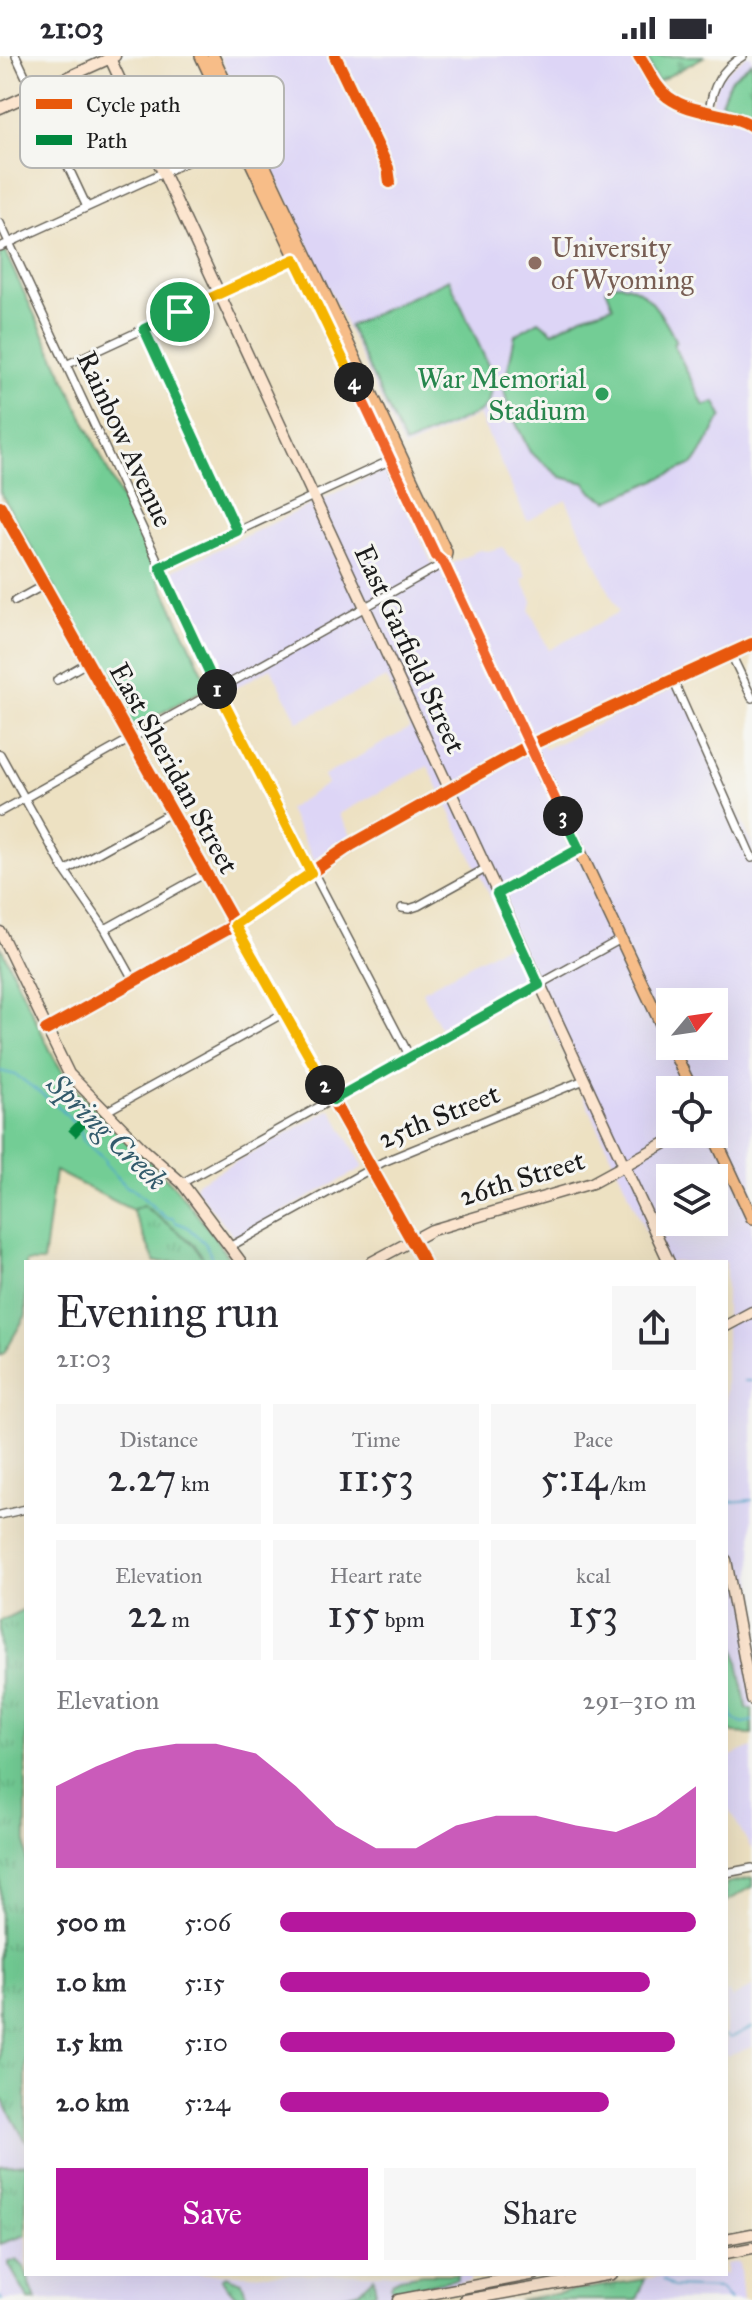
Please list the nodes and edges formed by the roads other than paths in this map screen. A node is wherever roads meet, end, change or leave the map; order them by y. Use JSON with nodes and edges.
{"nodes":[{"id":1,"x":16,"y":56,"type":"edge"},
{"id":2,"x":201,"y":56,"type":"edge"},
{"id":3,"x":213,"y":56,"type":"edge"},
{"id":4,"x":335,"y":56,"type":"edge"},
{"id":5,"x":639,"y":56,"type":"edge"},
{"id":6,"x":743,"y":56,"type":"edge"},
{"id":7,"x":111,"y":57,"type":"edge"},
{"id":8,"x":25,"y":76,"type":"edge"},
{"id":9,"x":70,"y":76,"type":"edge"},
{"id":10,"x":120,"y":76,"type":"edge"},
{"id":11,"x":210,"y":76,"type":"edge"},
{"id":12,"x":222,"y":76,"type":"edge"},
{"id":13,"x":20,"y":99,"type":"edge"},
{"id":14,"x":0,"y":108,"type":"edge"},
{"id":15,"x":709,"y":112,"type":"junction"},
{"id":16,"x":752,"y":126,"type":"edge"},
{"id":17,"x":69,"y":168,"type":"edge"},
{"id":18,"x":161,"y":168,"type":"edge"},
{"id":19,"x":174,"y":168,"type":"edge"},
{"id":20,"x":253,"y":168,"type":"edge"},
{"id":21,"x":266,"y":168,"type":"edge"},
{"id":22,"x":163,"y":173,"type":"junction"},
{"id":23,"x":390,"y":182,"type":"dead end"},
{"id":24,"x":87,"y":207,"type":"junction"},
{"id":25,"x":0,"y":223,"type":"edge"},
{"id":26,"x":9,"y":242,"type":"junction"},
{"id":27,"x":0,"y":247,"type":"edge"},
{"id":28,"x":295,"y":259,"type":"junction"},
{"id":29,"x":220,"y":294,"type":"junction"},
{"id":30,"x":144,"y":329,"type":"junction"},
{"id":31,"x":66,"y":365,"type":"junction"},
{"id":32,"x":391,"y":460,"type":"junction"},
{"id":33,"x":314,"y":495,"type":"junction"},
{"id":34,"x":0,"y":506,"type":"edge"},
{"id":35,"x":237,"y":531,"type":"junction"},
{"id":36,"x":444,"y":563,"type":"junction"},
{"id":37,"x":160,"y":567,"type":"junction"},
{"id":38,"x":44,"y":585,"type":"junction"},
{"id":39,"x":15,"y":601,"type":"dead end"},
{"id":40,"x":364,"y":609,"type":"junction"},
{"id":41,"x":752,"y":644,"type":"edge"},
{"id":42,"x":731,"y":654,"type":"junction"},
{"id":43,"x":88,"y":662,"type":"junction"},
{"id":44,"x":57,"y":680,"type":"dead end"},
{"id":45,"x":673,"y":680,"type":"junction"},
{"id":46,"x":218,"y":690,"type":"junction"},
{"id":47,"x":752,"y":698,"type":"edge"},
{"id":48,"x":131,"y":739,"type":"junction"},
{"id":49,"x":530,"y":745,"type":"junction"},
{"id":50,"x":0,"y":754,"type":"edge"},
{"id":51,"x":449,"y":791,"type":"junction"},
{"id":52,"x":25,"y":798,"type":"junction"},
{"id":53,"x":0,"y":812,"type":"edge"},
{"id":54,"x":172,"y":812,"type":"junction"},
{"id":55,"x":752,"y":830,"type":"edge"},
{"id":56,"x":742,"y":835,"type":"junction"},
{"id":57,"x":579,"y":849,"type":"junction"},
{"id":58,"x":752,"y":858,"type":"edge"},
{"id":59,"x":485,"y":869,"type":"junction"},
{"id":60,"x":65,"y":871,"type":"junction"},
{"id":61,"x":206,"y":873,"type":"junction"},
{"id":62,"x":311,"y":873,"type":"junction"},
{"id":63,"x":497,"y":894,"type":"junction"},
{"id":64,"x":402,"y":908,"type":"dead end"},
{"id":65,"x":235,"y":925,"type":"junction"},
{"id":66,"x":105,"y":929,"type":"junction"},
{"id":67,"x":0,"y":932,"type":"edge"},
{"id":68,"x":621,"y":939,"type":"junction"},
{"id":69,"x":134,"y":981,"type":"junction"},
{"id":70,"x":539,"y":985,"type":"junction"},
{"id":71,"x":284,"y":1013,"type":"junction"},
{"id":72,"x":656,"y":1013,"type":"edge"},
{"id":73,"x":46,"y":1030,"type":"junction"},
{"id":74,"x":410,"y":1057,"type":"junction"},
{"id":75,"x":584,"y":1080,"type":"junction"},
{"id":76,"x":333,"y":1100,"type":"junction"},
{"id":77,"x":107,"y":1111,"type":"junction"},
{"id":78,"x":657,"y":1148,"type":"edge"},
{"id":79,"x":720,"y":1148,"type":"edge"},
{"id":80,"x":624,"y":1167,"type":"junction"},
{"id":81,"x":371,"y":1168,"type":"junction"},
{"id":82,"x":182,"y":1183,"type":"junction"},
{"id":83,"x":752,"y":1218,"type":"edge"},
{"id":84,"x":411,"y":1240,"type":"junction"},
{"id":85,"x":231,"y":1246,"type":"junction"},
{"id":86,"x":240,"y":1260,"type":"edge"},
{"id":87,"x":376,"y":1260,"type":"edge"},
{"id":88,"x":423,"y":1260,"type":"edge"},
{"id":89,"x":668,"y":1260,"type":"edge"},
{"id":90,"x":752,"y":1312,"type":"edge"},
{"id":91,"x":728,"y":1325,"type":"edge"},
{"id":92,"x":24,"y":1509,"type":"edge"},
{"id":93,"x":0,"y":1515,"type":"edge"},
{"id":94,"x":728,"y":1571,"type":"edge"},
{"id":95,"x":752,"y":1700,"type":"edge"},
{"id":96,"x":752,"y":1868,"type":"edge"},
{"id":97,"x":728,"y":1873,"type":"edge"},
{"id":98,"x":752,"y":2234,"type":"edge"},
{"id":99,"x":728,"y":2239,"type":"edge"},
{"id":100,"x":752,"y":2248,"type":"edge"},
{"id":101,"x":728,"y":2253,"type":"edge"},
{"id":102,"x":524,"y":2276,"type":"edge"},
{"id":103,"x":601,"y":2276,"type":"edge"},
{"id":104,"x":398,"y":2300,"type":"edge"},
{"id":105,"x":465,"y":2300,"type":"edge"}],
"edges":[{"from":1,"to":8,"type":"street"},
{"from":2,"to":11,"type":"main road"},
{"from":3,"to":12,"type":"main road"},
{"from":4,"to":23,"type":"street"},
{"from":5,"to":15,"type":"street"},
{"from":6,"to":15,"type":"street"},
{"from":7,"to":9,"type":"street"},
{"from":7,"to":10,"type":"street","name":"East Garfield Street"},
{"from":13,"to":14,"type":"street"},
{"from":15,"to":16,"type":"street"},
{"from":17,"to":24,"type":"street"},
{"from":18,"to":22,"type":"street","name":"East Garfield Street"},
{"from":19,"to":22,"type":"street"},
{"from":20,"to":28,"type":"main road"},
{"from":21,"to":36,"type":"main road"},
{"from":22,"to":24,"type":"street"},
{"from":22,"to":29,"type":"street","name":"East Garfield Street"},
{"from":24,"to":26,"type":"street"},
{"from":25,"to":26,"type":"street","name":"Rainbow Avenue"},
{"from":26,"to":27,"type":"street"},
{"from":26,"to":31,"type":"street","name":"Rainbow Avenue"},
{"from":28,"to":29,"type":"street"},
{"from":28,"to":32,"type":"main road"},
{"from":29,"to":30,"type":"street"},
{"from":29,"to":33,"type":"street","name":"East Garfield Street"},
{"from":30,"to":31,"type":"street"},
{"from":30,"to":35,"type":"street"},
{"from":31,"to":37,"type":"street","name":"Rainbow Avenue"},
{"from":32,"to":33,"type":"street"},
{"from":32,"to":36,"type":"main road"},
{"from":33,"to":35,"type":"street"},
{"from":33,"to":40,"type":"street","name":"East Garfield Street"},
{"from":34,"to":38,"type":"street","name":"East Sheridan Street"},
{"from":35,"to":37,"type":"street"},
{"from":36,"to":40,"type":"street"},
{"from":36,"to":49,"type":"main road"},
{"from":37,"to":46,"type":"street","name":"Rainbow Avenue"},
{"from":38,"to":39,"type":"street"},
{"from":38,"to":43,"type":"street","name":"East Sheridan Street"},
{"from":40,"to":46,"type":"street"},
{"from":40,"to":51,"type":"street","name":"East Garfield Street"},
{"from":41,"to":42,"type":"street"},
{"from":42,"to":45,"type":"street"},
{"from":42,"to":47,"type":"street"},
{"from":43,"to":44,"type":"street","name":"East Sheridan Street"},
{"from":43,"to":48,"type":"street","name":"East Sheridan Street"},
{"from":45,"to":49,"type":"street"},
{"from":45,"to":56,"type":"street"},
{"from":46,"to":48,"type":"street"},
{"from":46,"to":62,"type":"street","name":"Rainbow Avenue"},
{"from":48,"to":52,"type":"street"},
{"from":48,"to":54,"type":"street","name":"East Sheridan Street"},
{"from":49,"to":51,"type":"street"},
{"from":49,"to":57,"type":"main road"},
{"from":50,"to":52,"type":"street"},
{"from":51,"to":59,"type":"street","name":"East Garfield Street"},
{"from":51,"to":62,"type":"street"},
{"from":52,"to":53,"type":"street"},
{"from":52,"to":60,"type":"street"},
{"from":54,"to":60,"type":"street"},
{"from":54,"to":61,"type":"street","name":"East Sheridan Street"},
{"from":55,"to":56,"type":"street"},
{"from":56,"to":58,"type":"street"},
{"from":57,"to":63,"type":"street"},
{"from":57,"to":68,"type":"main road"},
{"from":59,"to":63,"type":"street","name":"East Garfield Street"},
{"from":59,"to":64,"type":"street"},
{"from":60,"to":66,"type":"street"},
{"from":61,"to":65,"type":"street","name":"East Sheridan Street"},
{"from":61,"to":66,"type":"street"},
{"from":62,"to":65,"type":"street"},
{"from":62,"to":74,"type":"street","name":"Rainbow Avenue"},
{"from":63,"to":70,"type":"street","name":"East Garfield Street"},
{"from":65,"to":69,"type":"street"},
{"from":65,"to":71,"type":"street","name":"East Sheridan Street"},
{"from":66,"to":69,"type":"street"},
{"from":67,"to":73,"type":"street"},
{"from":68,"to":70,"type":"street"},
{"from":68,"to":72,"type":"main road"},
{"from":69,"to":73,"type":"street"},
{"from":70,"to":74,"type":"street"},
{"from":70,"to":75,"type":"street","name":"East Garfield Street"},
{"from":71,"to":76,"type":"street","name":"East Sheridan Street"},
{"from":71,"to":77,"type":"street"},
{"from":73,"to":77,"type":"street"},
{"from":74,"to":76,"type":"street"},
{"from":75,"to":80,"type":"street","name":"East Garfield Street"},
{"from":75,"to":81,"type":"street","name":"25th Street"},
{"from":76,"to":81,"type":"street","name":"East Sheridan Street"},
{"from":76,"to":82,"type":"street"},
{"from":77,"to":82,"type":"street"},
{"from":78,"to":80,"type":"street","name":"26th Street"},
{"from":79,"to":83,"type":"main road"},
{"from":80,"to":84,"type":"street","name":"26th Street"},
{"from":80,"to":89,"type":"street","name":"East Garfield Street"},
{"from":81,"to":84,"type":"street","name":"East Sheridan Street"},
{"from":81,"to":85,"type":"street","name":"25th Street"},
{"from":82,"to":85,"type":"street"},
{"from":84,"to":87,"type":"street","name":"26th Street"},
{"from":84,"to":88,"type":"street","name":"East Sheridan Street"},
{"from":85,"to":86,"type":"street"},
{"from":90,"to":91,"type":"street"},
{"from":92,"to":93,"type":"street"},
{"from":94,"to":95,"type":"street"},
{"from":96,"to":97,"type":"street"},
{"from":98,"to":99,"type":"street"},
{"from":100,"to":101,"type":"street"},
{"from":102,"to":104,"type":"street"},
{"from":103,"to":105,"type":"street"}]}
